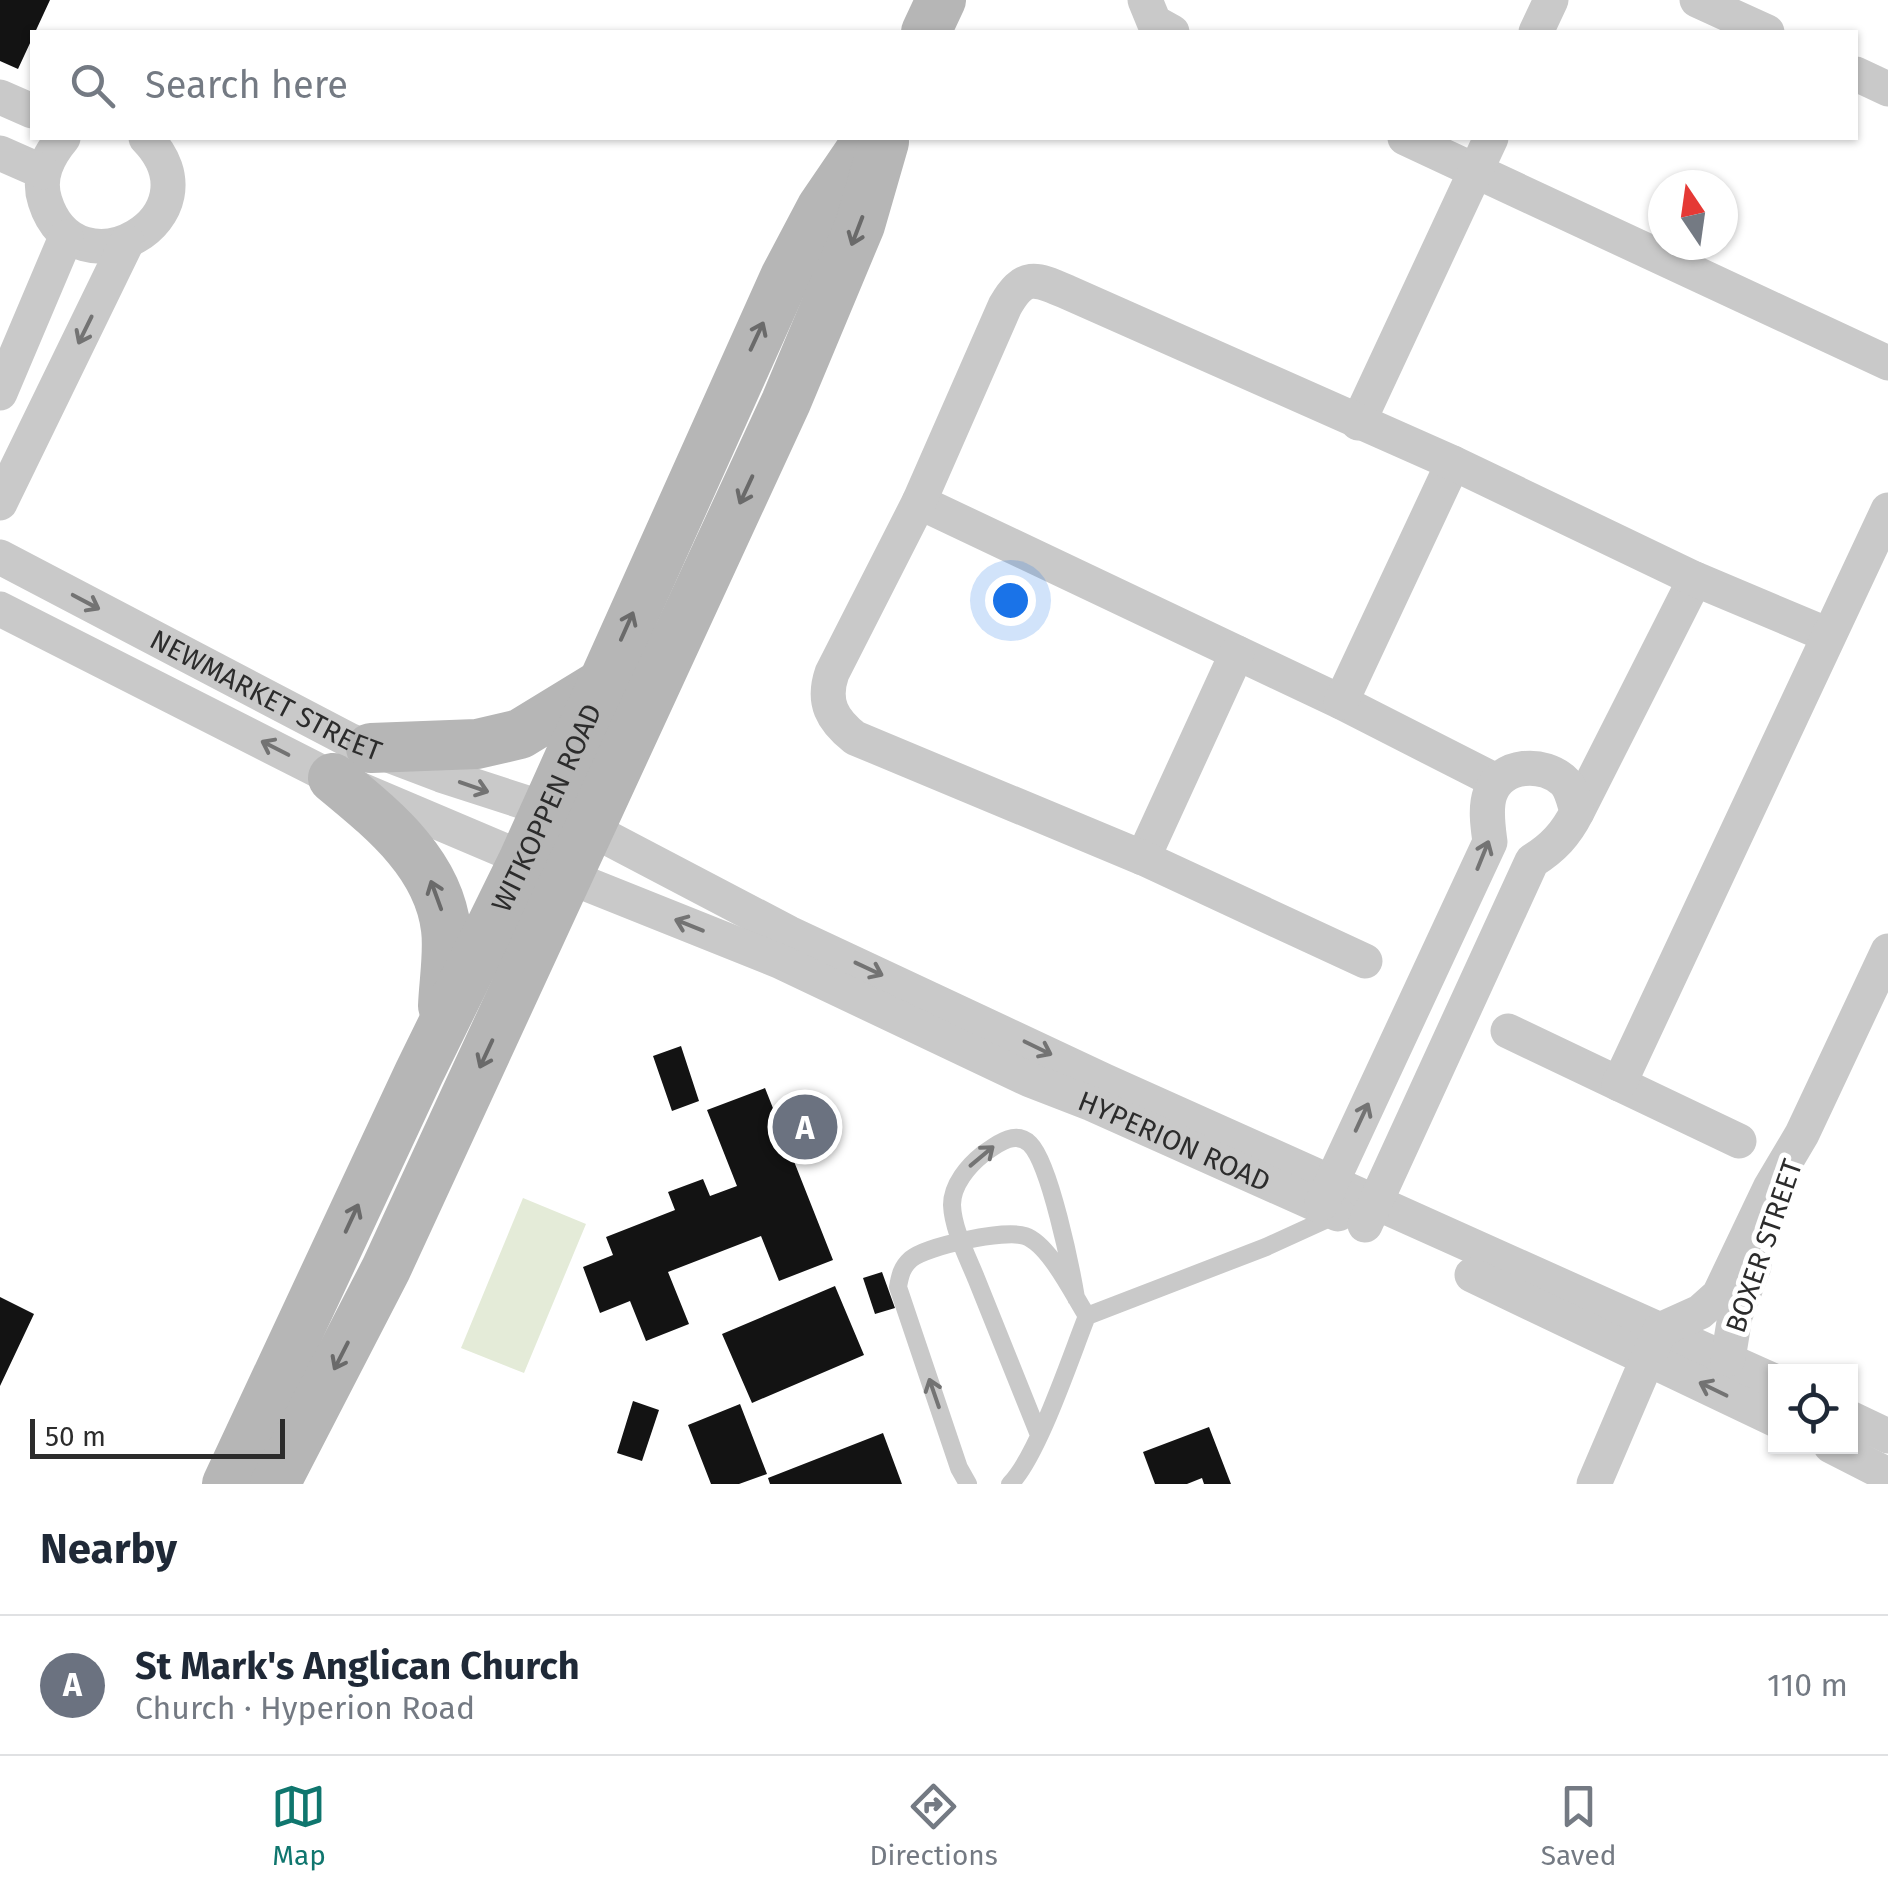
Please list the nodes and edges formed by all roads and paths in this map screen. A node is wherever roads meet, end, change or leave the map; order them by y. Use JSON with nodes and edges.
{"nodes":[{"id":1,"x":941,"y":0,"type":"edge"},
{"id":2,"x":1144,"y":0,"type":"edge"},
{"id":3,"x":1550,"y":0,"type":"edge"},
{"id":4,"x":1697,"y":0,"type":"edge"},
{"id":5,"x":927,"y":30,"type":"edge"},
{"id":6,"x":1168,"y":30,"type":"edge"},
{"id":7,"x":1537,"y":30,"type":"edge"},
{"id":8,"x":1763,"y":30,"type":"edge"},
{"id":9,"x":1858,"y":75,"type":"edge"},
{"id":10,"x":1888,"y":89,"type":"edge"},
{"id":11,"x":0,"y":97,"type":"edge"},
{"id":12,"x":30,"y":110,"type":"edge"},
{"id":13,"x":61,"y":140,"type":"edge"},
{"id":14,"x":148,"y":140,"type":"edge"},
{"id":15,"x":868,"y":140,"type":"edge"},
{"id":16,"x":884,"y":140,"type":"edge"},
{"id":17,"x":1409,"y":140,"type":"edge"},
{"id":18,"x":1490,"y":140,"type":"edge"},
{"id":19,"x":0,"y":153,"type":"edge"},
{"id":20,"x":1477,"y":170,"type":"junction"},
{"id":21,"x":43,"y":172,"type":"junction"},
{"id":22,"x":66,"y":238,"type":"junction"},
{"id":23,"x":127,"y":242,"type":"junction"},
{"id":24,"x":1888,"y":363,"type":"edge"},
{"id":25,"x":0,"y":393,"type":"edge"},
{"id":26,"x":1358,"y":423,"type":"junction"},
{"id":27,"x":1453,"y":463,"type":"junction"},
{"id":28,"x":919,"y":502,"type":"junction"},
{"id":29,"x":0,"y":503,"type":"edge"},
{"id":30,"x":1888,"y":510,"type":"edge"},
{"id":31,"x":0,"y":557,"type":"edge"},
{"id":32,"x":1695,"y":579,"type":"junction"},
{"id":33,"x":0,"y":610,"type":"edge"},
{"id":34,"x":1828,"y":635,"type":"junction"},
{"id":35,"x":1238,"y":653,"type":"junction"},
{"id":36,"x":600,"y":685,"type":"junction"},
{"id":37,"x":1341,"y":702,"type":"junction"},
{"id":38,"x":352,"y":763,"type":"junction"},
{"id":39,"x":1496,"y":782,"type":"junction"},
{"id":40,"x":544,"y":811,"type":"junction"},
{"id":41,"x":1578,"y":812,"type":"junction"},
{"id":42,"x":590,"y":828,"type":"junction"},
{"id":43,"x":1143,"y":858,"type":"junction"},
{"id":44,"x":545,"y":867,"type":"junction"},
{"id":45,"x":1888,"y":951,"type":"edge"},
{"id":46,"x":1365,"y":961,"type":"dead end"},
{"id":47,"x":1428,"y":977,"type":"junction"},
{"id":48,"x":1471,"y":994,"type":"junction"},
{"id":49,"x":442,"y":1026,"type":"junction"},
{"id":50,"x":1508,"y":1031,"type":"dead end"},
{"id":51,"x":1618,"y":1084,"type":"junction"},
{"id":52,"x":1802,"y":1134,"type":"junction"},
{"id":53,"x":1740,"y":1141,"type":"dead end"},
{"id":54,"x":1346,"y":1207,"type":"junction"},
{"id":55,"x":962,"y":1242,"type":"junction"},
{"id":56,"x":1076,"y":1298,"type":"junction"},
{"id":57,"x":1087,"y":1316,"type":"junction"},
{"id":58,"x":1655,"y":1344,"type":"junction"},
{"id":59,"x":1728,"y":1359,"type":"junction"},
{"id":60,"x":1768,"y":1378,"type":"edge"},
{"id":61,"x":1768,"y":1415,"type":"edge"},
{"id":62,"x":1858,"y":1422,"type":"edge"},
{"id":63,"x":1038,"y":1435,"type":"junction"},
{"id":64,"x":1888,"y":1436,"type":"edge"},
{"id":65,"x":1847,"y":1454,"type":"edge"},
{"id":66,"x":1888,"y":1474,"type":"edge"},
{"id":67,"x":227,"y":1484,"type":"edge"},
{"id":68,"x":275,"y":1484,"type":"edge"},
{"id":69,"x":968,"y":1484,"type":"edge"},
{"id":70,"x":1010,"y":1484,"type":"edge"},
{"id":71,"x":1594,"y":1484,"type":"edge"}],
"edges":[{"from":1,"to":5,"type":"main road"},
{"from":2,"to":6,"type":"street"},
{"from":3,"to":7,"type":"street"},
{"from":4,"to":8,"type":"street"},
{"from":9,"to":10,"type":"street"},
{"from":11,"to":12,"type":"street"},
{"from":13,"to":21,"type":"street"},
{"from":14,"to":23,"type":"street"},
{"from":36,"to":15,"type":"main road","name":"WITKOPPEN ROAD","one_way":true},
{"from":16,"to":42,"type":"main road","name":"WITKOPPEN ROAD","one_way":true},
{"from":17,"to":20,"type":"street"},
{"from":18,"to":20,"type":"street"},
{"from":19,"to":21,"type":"street"},
{"from":20,"to":24,"type":"street"},
{"from":20,"to":26,"type":"street"},
{"from":21,"to":22,"type":"street"},
{"from":22,"to":23,"type":"street"},
{"from":22,"to":25,"type":"street"},
{"from":23,"to":29,"type":"street","one_way":true},
{"from":26,"to":27,"type":"street"},
{"from":26,"to":28,"type":"street"},
{"from":27,"to":32,"type":"street"},
{"from":27,"to":37,"type":"street"},
{"from":28,"to":35,"type":"street"},
{"from":28,"to":43,"type":"street"},
{"from":30,"to":34,"type":"street"},
{"from":31,"to":38,"type":"street","name":"NEWMARKET STREET","one_way":true},
{"from":32,"to":34,"type":"street"},
{"from":32,"to":41,"type":"street"},
{"from":38,"to":33,"type":"street","name":"NEWMARKET STREET","one_way":true},
{"from":34,"to":51,"type":"street"},
{"from":35,"to":37,"type":"street"},
{"from":35,"to":43,"type":"street"},
{"from":36,"to":38,"type":"main road"},
{"from":36,"to":40,"type":"main road","name":"WITKOPPEN ROAD"},
{"from":37,"to":39,"type":"street"},
{"from":38,"to":40,"type":"street","name":"NEWMARKET STREET","one_way":true},
{"from":38,"to":44,"type":"street","name":"NEWMARKET STREET"},
{"from":49,"to":38,"type":"main road","one_way":true},
{"from":39,"to":41,"type":"street"},
{"from":47,"to":39,"type":"street","one_way":true},
{"from":40,"to":42,"type":"street","name":"NEWMARKET STREET"},
{"from":40,"to":44,"type":"main road","name":"WITKOPPEN ROAD"},
{"from":41,"to":48,"type":"street"},
{"from":42,"to":44,"type":"main road","name":"WITKOPPEN ROAD"},
{"from":42,"to":54,"type":"street","name":"HYPERION ROAD","one_way":true},
{"from":43,"to":46,"type":"street"},
{"from":44,"to":49,"type":"main road","name":"WITKOPPEN ROAD"},
{"from":54,"to":44,"type":"street","name":"HYPERION ROAD","one_way":true},
{"from":44,"to":68,"type":"main road","name":"WITKOPPEN ROAD","one_way":true},
{"from":45,"to":52,"type":"street","name":"BOXER STREET"},
{"from":47,"to":48,"type":"street"},
{"from":54,"to":47,"type":"street","one_way":true},
{"from":48,"to":54,"type":"street"},
{"from":67,"to":49,"type":"main road","name":"WITKOPPEN ROAD","one_way":true},
{"from":50,"to":51,"type":"street"},
{"from":51,"to":53,"type":"street"},
{"from":52,"to":58,"type":"street","name":"BOXER STREET"},
{"from":52,"to":59,"type":"street","name":"BOXER STREET"},
{"from":54,"to":57,"type":"lane"},
{"from":54,"to":58,"type":"street","name":"HYPERION ROAD"},
{"from":55,"to":56,"type":"lane"},
{"from":55,"to":56,"type":"lane","one_way":true},
{"from":55,"to":63,"type":"lane"},
{"from":69,"to":55,"type":"lane","one_way":true},
{"from":56,"to":57,"type":"lane"},
{"from":57,"to":63,"type":"lane"},
{"from":58,"to":59,"type":"street","name":"HYPERION ROAD"},
{"from":61,"to":58,"type":"street","name":"HYPERION ROAD","one_way":true},
{"from":58,"to":71,"type":"street"},
{"from":59,"to":60,"type":"street","name":"HYPERION ROAD"},
{"from":62,"to":64,"type":"street"},
{"from":63,"to":70,"type":"lane"},
{"from":65,"to":66,"type":"street"}]}
